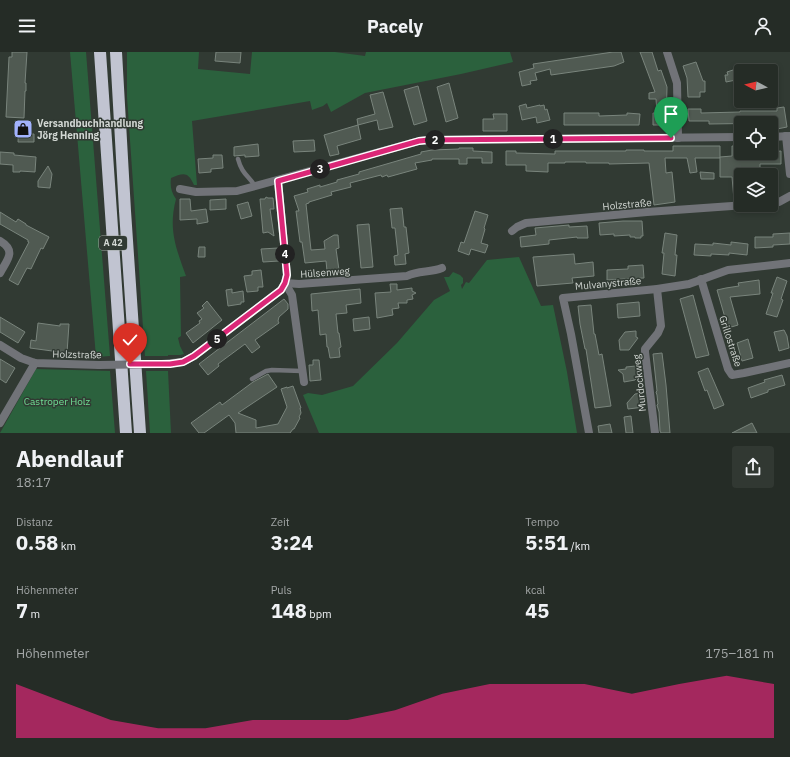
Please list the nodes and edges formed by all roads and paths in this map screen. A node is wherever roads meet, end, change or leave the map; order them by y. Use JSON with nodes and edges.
{"nodes":[{"id":1,"x":100,"y":52,"type":"edge"},
{"id":2,"x":116,"y":52,"type":"edge"},
{"id":3,"x":667,"y":52,"type":"edge"},
{"id":4,"x":788,"y":136,"type":"edge"},
{"id":5,"x":734,"y":137,"type":"edge"},
{"id":6,"x":778,"y":137,"type":"edge"},
{"id":7,"x":678,"y":138,"type":"junction"},
{"id":8,"x":238,"y":159,"type":"dead end"},
{"id":9,"x":790,"y":174,"type":"edge"},
{"id":10,"x":278,"y":181,"type":"junction"},
{"id":11,"x":255,"y":186,"type":"junction"},
{"id":12,"x":180,"y":189,"type":"dead end"},
{"id":13,"x":790,"y":196,"type":"edge"},
{"id":14,"x":778,"y":202,"type":"edge"},
{"id":15,"x":734,"y":206,"type":"edge"},
{"id":16,"x":512,"y":231,"type":"dead end"},
{"id":17,"x":0,"y":241,"type":"edge"},
{"id":18,"x":790,"y":263,"type":"edge"},
{"id":19,"x":442,"y":268,"type":"dead end"},
{"id":20,"x":0,"y":273,"type":"edge"},
{"id":21,"x":701,"y":279,"type":"junction"},
{"id":22,"x":285,"y":283,"type":"junction"},
{"id":23,"x":657,"y":289,"type":"junction"},
{"id":24,"x":0,"y":345,"type":"edge"},
{"id":25,"x":35,"y":363,"type":"junction"},
{"id":26,"x":790,"y":363,"type":"edge"},
{"id":27,"x":302,"y":371,"type":"junction"},
{"id":28,"x":252,"y":379,"type":"dead end"},
{"id":29,"x":304,"y":382,"type":"dead end"},
{"id":30,"x":0,"y":423,"type":"edge"},
{"id":31,"x":126,"y":433,"type":"edge"},
{"id":32,"x":140,"y":433,"type":"edge"},
{"id":33,"x":589,"y":433,"type":"edge"},
{"id":34,"x":655,"y":433,"type":"edge"}],
"edges":[{"from":1,"to":31,"type":"highway","number":"A 42"},
{"from":2,"to":32,"type":"highway","number":"A 42"},
{"from":3,"to":7,"type":"street"},
{"from":4,"to":6,"type":"street"},
{"from":4,"to":9,"type":"street"},
{"from":5,"to":7,"type":"street"},
{"from":7,"to":10,"type":"street"},
{"from":8,"to":11,"type":"lane"},
{"from":10,"to":11,"type":"street"},
{"from":10,"to":22,"type":"street"},
{"from":11,"to":12,"type":"street"},
{"from":13,"to":14,"type":"street"},
{"from":15,"to":16,"type":"street","name":"Holzstraße"},
{"from":17,"to":20,"type":"street"},
{"from":18,"to":21,"type":"street","name":"Mulvanystraße"},
{"from":19,"to":22,"type":"street","name":"Hülsenweg"},
{"from":21,"to":23,"type":"street","name":"Mulvanystraße"},
{"from":21,"to":26,"type":"street","name":"Grillostraße"},
{"from":22,"to":25,"type":"street","name":"Holzstraße","bridge":true},
{"from":22,"to":27,"type":"street","name":"Hülsenweg"},
{"from":23,"to":33,"type":"street","name":"Mulvanystraße"},
{"from":23,"to":34,"type":"street","name":"Murdockweg"},
{"from":24,"to":25,"type":"street"},
{"from":25,"to":30,"type":"street"},
{"from":27,"to":28,"type":"lane"},
{"from":27,"to":29,"type":"street","name":"Hülsenweg"}]}
